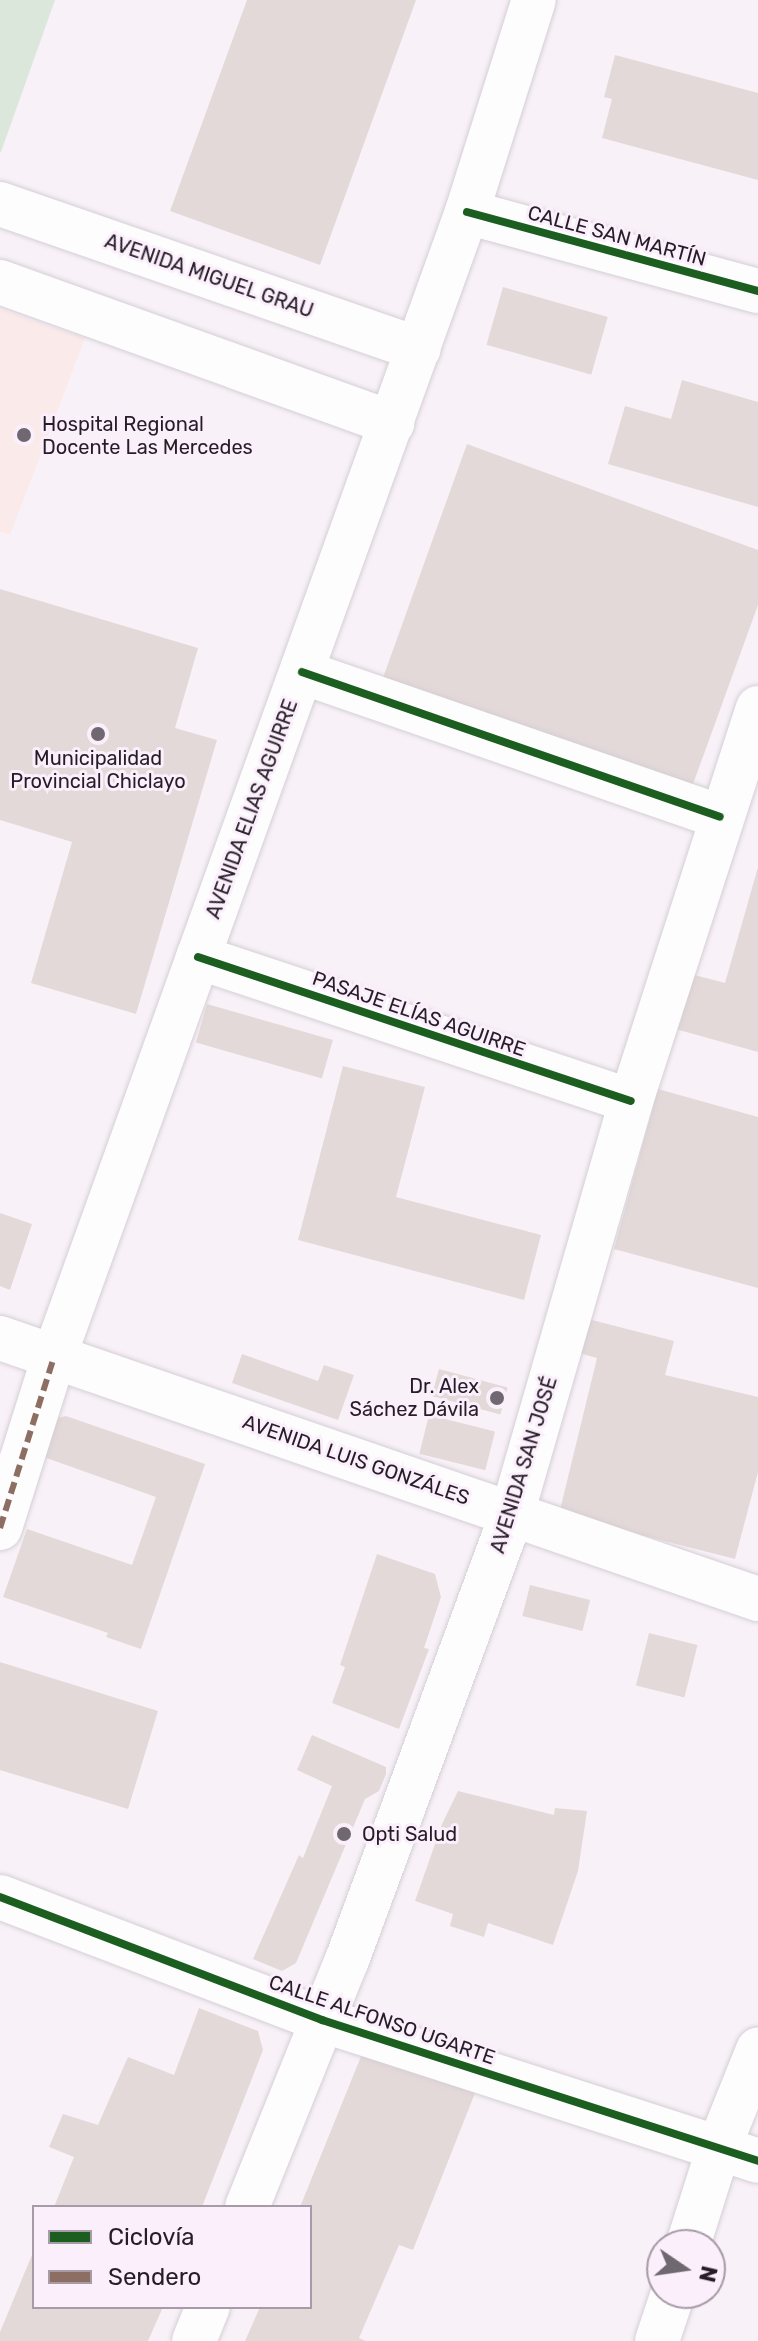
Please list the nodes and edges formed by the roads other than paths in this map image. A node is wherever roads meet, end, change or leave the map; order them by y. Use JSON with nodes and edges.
{"nodes":[{"id":1,"x":534,"y":0,"type":"edge"},
{"id":2,"x":0,"y":204,"type":"edge"},
{"id":3,"x":467,"y":212,"type":"junction"},
{"id":4,"x":0,"y":282,"type":"edge"},
{"id":5,"x":758,"y":291,"type":"edge"},
{"id":6,"x":419,"y":349,"type":"junction"},
{"id":7,"x":392,"y":423,"type":"junction"},
{"id":8,"x":302,"y":672,"type":"junction"},
{"id":9,"x":758,"y":708,"type":"edge"},
{"id":10,"x":720,"y":817,"type":"junction"},
{"id":11,"x":198,"y":957,"type":"junction"},
{"id":12,"x":631,"y":1101,"type":"junction"},
{"id":13,"x":0,"y":1338,"type":"edge"},
{"id":14,"x":54,"y":1357,"type":"junction"},
{"id":15,"x":512,"y":1514,"type":"junction"},
{"id":16,"x":0,"y":1528,"type":"edge"},
{"id":17,"x":758,"y":1599,"type":"edge"},
{"id":18,"x":0,"y":1897,"type":"edge"},
{"id":19,"x":322,"y":2020,"type":"junction"},
{"id":20,"x":758,"y":2050,"type":"edge"},
{"id":21,"x":738,"y":2154,"type":"edge"},
{"id":22,"x":248,"y":2205,"type":"edge"},
{"id":23,"x":697,"y":2229,"type":"edge"},
{"id":24,"x":207,"y":2309,"type":"edge"},
{"id":25,"x":668,"y":2309,"type":"edge"},
{"id":26,"x":194,"y":2341,"type":"edge"},
{"id":27,"x":657,"y":2341,"type":"edge"}],
"edges":[{"from":1,"to":3,"type":"main road","name":"AVENIDA ELIAS AGUIRRE"},
{"from":2,"to":6,"type":"main road","name":"AVENIDA MIGUEL GRAU"},
{"from":3,"to":5,"type":"main road","name":"CALLE SAN MARTÍN"},
{"from":3,"to":6,"type":"main road","name":"AVENIDA ELIAS AGUIRRE"},
{"from":4,"to":7,"type":"main road"},
{"from":6,"to":7,"type":"main road","name":"AVENIDA ELIAS AGUIRRE"},
{"from":7,"to":8,"type":"main road","name":"AVENIDA ELIAS AGUIRRE"},
{"from":8,"to":10,"type":"main road"},
{"from":8,"to":11,"type":"main road","name":"AVENIDA ELIAS AGUIRRE"},
{"from":9,"to":10,"type":"main road","name":"AVENIDA SAN JOSÉ"},
{"from":10,"to":12,"type":"main road","name":"AVENIDA SAN JOSÉ"},
{"from":11,"to":12,"type":"main road","name":"PASAJE ELÍAS AGUIRRE"},
{"from":11,"to":14,"type":"main road","name":"AVENIDA ELIAS AGUIRRE"},
{"from":12,"to":15,"type":"main road","name":"AVENIDA SAN JOSÉ"},
{"from":13,"to":14,"type":"main road","name":"AVENIDA LUIS GONZÁLES"},
{"from":14,"to":15,"type":"main road","name":"AVENIDA LUIS GONZÁLES"},
{"from":14,"to":16,"type":"main road","name":"AVENIDA ELIAS AGUIRRE"},
{"from":15,"to":17,"type":"main road","name":"AVENIDA LUIS GONZÁLES"},
{"from":15,"to":19,"type":"main road","name":"AVENIDA SAN JOSÉ"},
{"from":18,"to":19,"type":"main road","name":"CALLE ALFONSO UGARTE"},
{"from":19,"to":21,"type":"main road","name":"CALLE ALFONSO UGARTE"},
{"from":19,"to":22,"type":"main road","name":"AVENIDA SAN JOSÉ"},
{"from":20,"to":21,"type":"main road"},
{"from":21,"to":23,"type":"main road"},
{"from":24,"to":26,"type":"main road"},
{"from":25,"to":27,"type":"main road"}]}
